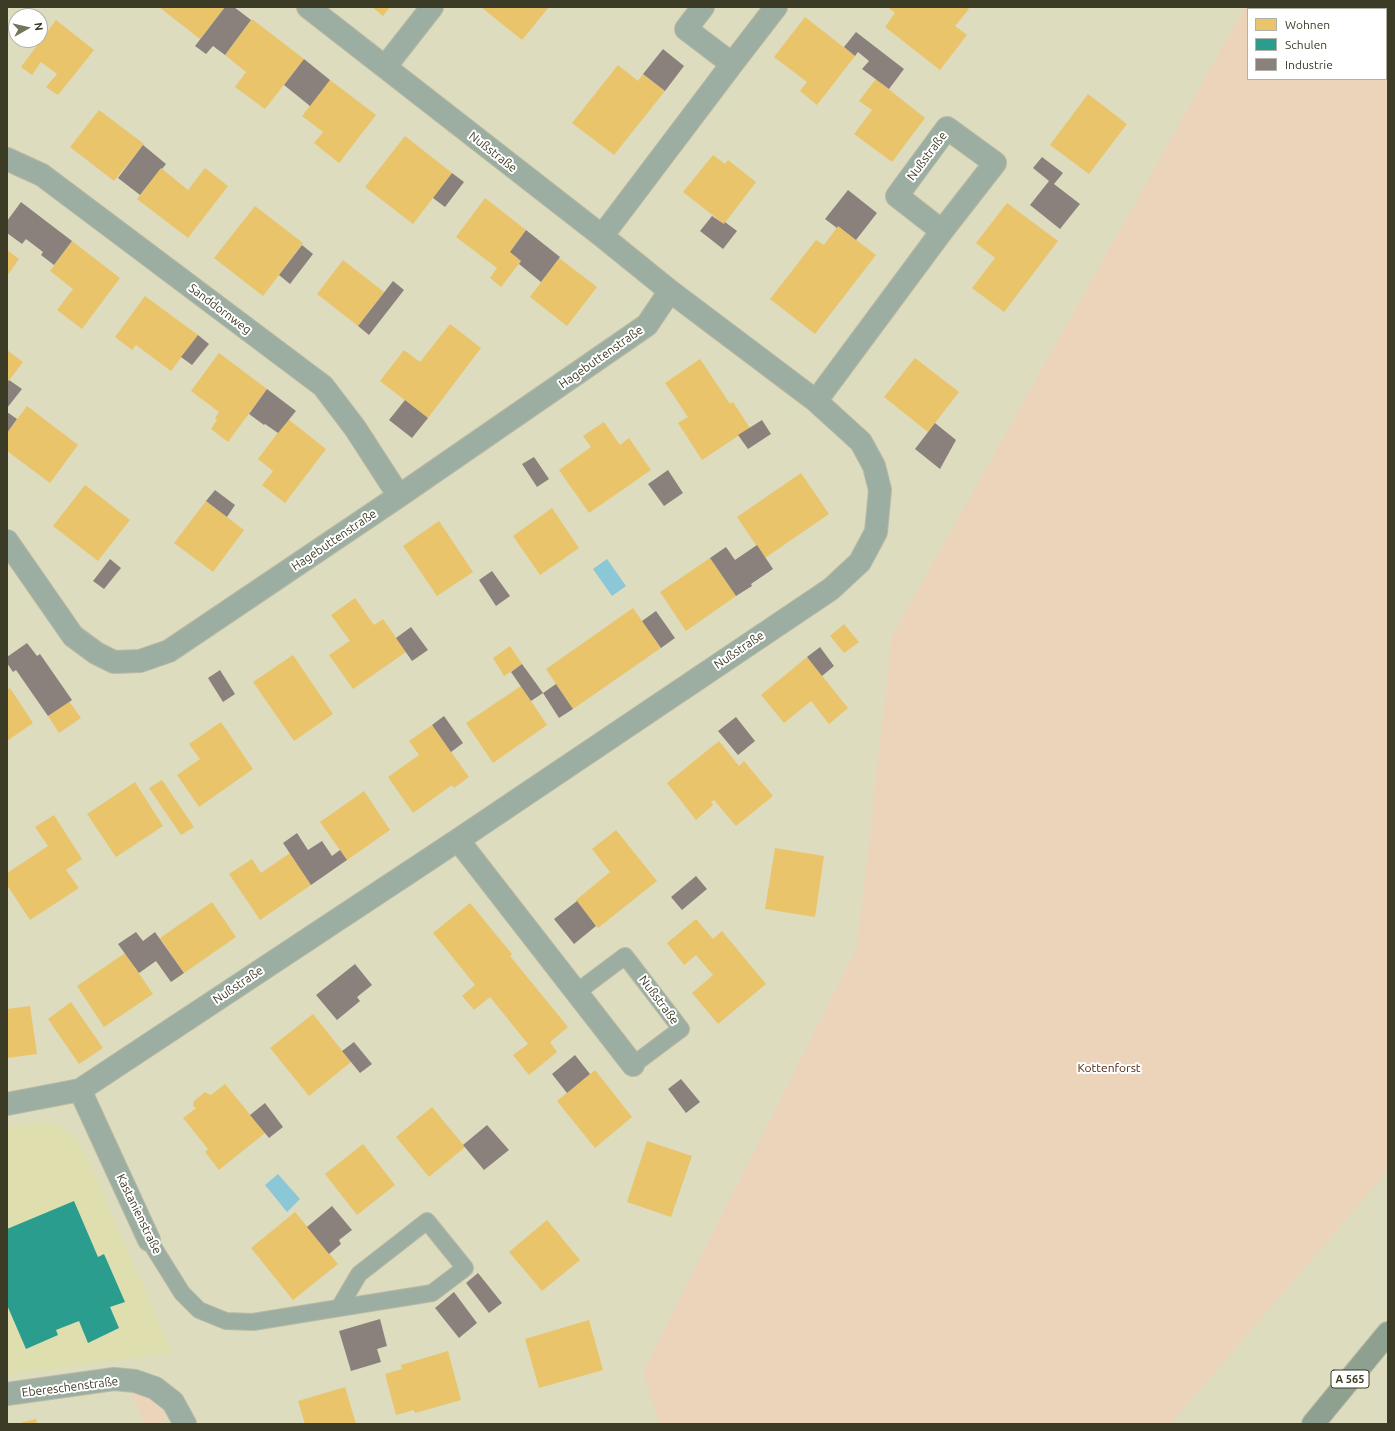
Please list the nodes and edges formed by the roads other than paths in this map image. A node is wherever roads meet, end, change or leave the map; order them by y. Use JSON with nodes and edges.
{"nodes":[{"id":1,"x":308,"y":7,"type":"edge"},
{"id":2,"x":432,"y":7,"type":"edge"},
{"id":3,"x":703,"y":7,"type":"edge"},
{"id":4,"x":776,"y":7,"type":"edge"},
{"id":5,"x":732,"y":64,"type":"junction"},
{"id":6,"x":385,"y":68,"type":"junction"},
{"id":7,"x":7,"y":158,"type":"edge"},
{"id":8,"x":942,"y":231,"type":"junction"},
{"id":9,"x":602,"y":236,"type":"junction"},
{"id":10,"x":670,"y":292,"type":"junction"},
{"id":11,"x":816,"y":401,"type":"junction"},
{"id":12,"x":399,"y":496,"type":"junction"},
{"id":13,"x":7,"y":541,"type":"edge"},
{"id":14,"x":458,"y":840,"type":"junction"},
{"id":15,"x":577,"y":992,"type":"junction"},
{"id":16,"x":633,"y":1065,"type":"joint"},
{"id":17,"x":80,"y":1090,"type":"junction"},
{"id":18,"x":7,"y":1104,"type":"edge"},
{"id":19,"x":149,"y":1240,"type":"joint"},
{"id":20,"x":339,"y":1308,"type":"junction"},
{"id":21,"x":1388,"y":1334,"type":"edge"},
{"id":22,"x":7,"y":1394,"type":"edge"},
{"id":23,"x":185,"y":1424,"type":"edge"},
{"id":24,"x":1313,"y":1424,"type":"edge"}],
"edges":[{"from":1,"to":6,"type":"street","name":"Nußstraße"},
{"from":2,"to":6,"type":"street"},
{"from":3,"to":5,"type":"street"},
{"from":4,"to":5,"type":"street"},
{"from":5,"to":9,"type":"street"},
{"from":6,"to":9,"type":"street","name":"Nußstraße"},
{"from":7,"to":12,"type":"street","name":"Sanddornweg"},
{"from":8,"to":8,"type":"street","name":"Nußstraße"},
{"from":8,"to":11,"type":"street","name":"Nußstraße"},
{"from":9,"to":10,"type":"street","name":"Nußstraße"},
{"from":10,"to":11,"type":"street","name":"Nußstraße"},
{"from":10,"to":12,"type":"street","name":"Hagebuttenstraße"},
{"from":11,"to":14,"type":"street","name":"Nußstraße"},
{"from":12,"to":13,"type":"street","name":"Hagebuttenstraße"},
{"from":14,"to":15,"type":"street","name":"Nußstraße"},
{"from":14,"to":17,"type":"street","name":"Nußstraße"},
{"from":15,"to":16,"type":"street","name":"Nußstraße"},
{"from":15,"to":16,"type":"lane","name":"Nußstraße"},
{"from":17,"to":18,"type":"street","name":"Nußstraße"},
{"from":17,"to":19,"type":"street","name":"Kastanienstraße"},
{"from":19,"to":20,"type":"lane","name":"Kastanienstraße"},
{"from":20,"to":20,"type":"lane","name":"Kastanienstraße"},
{"from":21,"to":24,"type":"highway","number":"A 565"},
{"from":22,"to":23,"type":"street","name":"Ebereschenstraße"}]}
